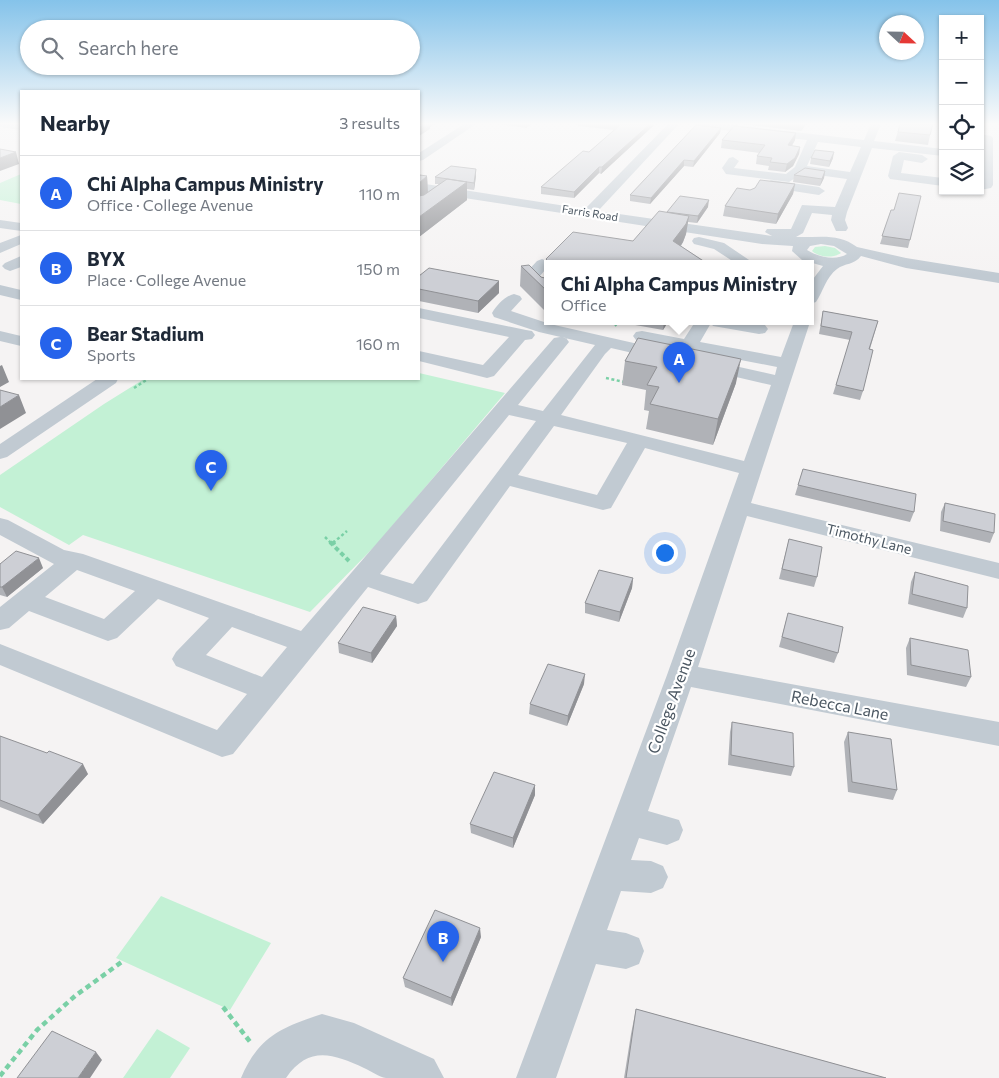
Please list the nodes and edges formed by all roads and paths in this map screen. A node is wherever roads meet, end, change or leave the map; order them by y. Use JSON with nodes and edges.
{"nodes":[{"id":1,"x":625,"y":174,"type":"edge"},
{"id":2,"x":751,"y":174,"type":"edge"},
{"id":3,"x":794,"y":174,"type":"edge"},
{"id":4,"x":842,"y":174,"type":"edge"},
{"id":5,"x":894,"y":174,"type":"edge"},
{"id":6,"x":987,"y":174,"type":"edge"},
{"id":7,"x":855,"y":176,"type":"joint"},
{"id":8,"x":939,"y":182,"type":"edge"},
{"id":9,"x":984,"y":185,"type":"edge"},
{"id":10,"x":420,"y":187,"type":"edge"},
{"id":11,"x":750,"y":189,"type":"edge"},
{"id":12,"x":833,"y":192,"type":"junction"},
{"id":13,"x":588,"y":213,"type":"junction"},
{"id":14,"x":840,"y":214,"type":"junction"},
{"id":15,"x":0,"y":224,"type":"edge"},
{"id":16,"x":20,"y":227,"type":"edge"},
{"id":17,"x":722,"y":234,"type":"junction"},
{"id":18,"x":694,"y":240,"type":"junction"},
{"id":19,"x":808,"y":248,"type":"junction"},
{"id":20,"x":846,"y":255,"type":"junction"},
{"id":21,"x":741,"y":260,"type":"edge"},
{"id":22,"x":811,"y":260,"type":"edge"},
{"id":23,"x":20,"y":261,"type":"edge"},
{"id":24,"x":542,"y":264,"type":"dead end"},
{"id":25,"x":20,"y":268,"type":"edge"},
{"id":26,"x":999,"y":278,"type":"edge"},
{"id":27,"x":814,"y":283,"type":"edge"},
{"id":28,"x":544,"y":289,"type":"edge"},
{"id":29,"x":0,"y":290,"type":"edge"},
{"id":30,"x":20,"y":295,"type":"edge"},
{"id":31,"x":514,"y":299,"type":"dead end"},
{"id":32,"x":420,"y":313,"type":"edge"},
{"id":33,"x":586,"y":325,"type":"edge"},
{"id":34,"x":617,"y":325,"type":"edge"},
{"id":35,"x":701,"y":325,"type":"edge"},
{"id":36,"x":761,"y":325,"type":"edge"},
{"id":37,"x":801,"y":325,"type":"edge"},
{"id":38,"x":521,"y":334,"type":"junction"},
{"id":39,"x":0,"y":336,"type":"edge"},
{"id":40,"x":607,"y":340,"type":"junction"},
{"id":41,"x":20,"y":342,"type":"edge"},
{"id":42,"x":560,"y":342,"type":"junction"},
{"id":43,"x":689,"y":345,"type":"junction"},
{"id":44,"x":420,"y":356,"type":"edge"},
{"id":45,"x":747,"y":356,"type":"junction"},
{"id":46,"x":785,"y":373,"type":"junction"},
{"id":47,"x":606,"y":378,"type":"dead end"},
{"id":48,"x":108,"y":380,"type":"edge"},
{"id":49,"x":146,"y":380,"type":"edge"},
{"id":50,"x":624,"y":382,"type":"dead end"},
{"id":51,"x":131,"y":384,"type":"dead end"},
{"id":52,"x":505,"y":408,"type":"junction"},
{"id":53,"x":548,"y":417,"type":"junction"},
{"id":54,"x":639,"y":440,"type":"junction"},
{"id":55,"x":0,"y":453,"type":"edge"},
{"id":56,"x":751,"y":470,"type":"junction"},
{"id":57,"x":504,"y":478,"type":"junction"},
{"id":58,"x":738,"y":506,"type":"junction"},
{"id":59,"x":0,"y":525,"type":"edge"},
{"id":60,"x":347,"y":531,"type":"dead end"},
{"id":61,"x":325,"y":537,"type":"dead end"},
{"id":62,"x":332,"y":544,"type":"junction"},
{"id":63,"x":74,"y":560,"type":"junction"},
{"id":64,"x":999,"y":571,"type":"edge"},
{"id":65,"x":361,"y":572,"type":"junction"},
{"id":66,"x":153,"y":589,"type":"junction"},
{"id":67,"x":26,"y":600,"type":"junction"},
{"id":68,"x":228,"y":615,"type":"junction"},
{"id":69,"x":0,"y":621,"type":"edge"},
{"id":70,"x":306,"y":643,"type":"junction"},
{"id":71,"x":0,"y":654,"type":"edge"},
{"id":72,"x":681,"y":675,"type":"junction"},
{"id":73,"x":267,"y":690,"type":"junction"},
{"id":74,"x":999,"y":734,"type":"edge"},
{"id":75,"x":628,"y":820,"type":"junction"},
{"id":76,"x":667,"y":830,"type":"dead end"},
{"id":77,"x":609,"y":875,"type":"junction"},
{"id":78,"x":651,"y":877,"type":"dead end"},
{"id":79,"x":584,"y":944,"type":"junction"},
{"id":80,"x":626,"y":951,"type":"dead end"},
{"id":81,"x":123,"y":961,"type":"dead end"},
{"id":82,"x":223,"y":1007,"type":"dead end"},
{"id":83,"x":266,"y":1072,"type":"edge"},
{"id":84,"x":0,"y":1076,"type":"edge"},
{"id":85,"x":424,"y":1078,"type":"edge"},
{"id":86,"x":536,"y":1078,"type":"edge"}],
"edges":[{"from":1,"to":13,"type":"street"},
{"from":2,"to":3,"type":"street"},
{"from":4,"to":7,"type":"street"},
{"from":5,"to":8,"type":"street"},
{"from":6,"to":9,"type":"street"},
{"from":7,"to":12,"type":"street"},
{"from":10,"to":13,"type":"street","name":"Farris Road"},
{"from":11,"to":12,"type":"street"},
{"from":12,"to":14,"type":"street"},
{"from":12,"to":14,"type":"street"},
{"from":13,"to":18,"type":"street","name":"Farris Road"},
{"from":14,"to":17,"type":"street"},
{"from":14,"to":19,"type":"street"},
{"from":14,"to":20,"type":"street"},
{"from":15,"to":16,"type":"street"},
{"from":17,"to":18,"type":"street","name":"Farris Road"},
{"from":17,"to":19,"type":"street","name":"Farris Road"},
{"from":18,"to":21,"type":"street"},
{"from":19,"to":20,"type":"street"},
{"from":19,"to":20,"type":"street"},
{"from":19,"to":22,"type":"street"},
{"from":20,"to":26,"type":"street"},
{"from":20,"to":27,"type":"street"},
{"from":23,"to":25,"type":"street"},
{"from":24,"to":28,"type":"street"},
{"from":29,"to":30,"type":"street"},
{"from":31,"to":40,"type":"street"},
{"from":32,"to":38,"type":"street"},
{"from":33,"to":43,"type":"street"},
{"from":34,"to":40,"type":"path"},
{"from":35,"to":43,"type":"street"},
{"from":36,"to":45,"type":"street"},
{"from":37,"to":46,"type":"street","name":"College Avenue"},
{"from":38,"to":42,"type":"street"},
{"from":38,"to":44,"type":"street"},
{"from":39,"to":41,"type":"street"},
{"from":40,"to":42,"type":"street"},
{"from":40,"to":46,"type":"street"},
{"from":40,"to":53,"type":"street"},
{"from":42,"to":52,"type":"street"},
{"from":43,"to":45,"type":"street"},
{"from":45,"to":46,"type":"street"},
{"from":46,"to":56,"type":"street","name":"College Avenue"},
{"from":47,"to":50,"type":"path"},
{"from":48,"to":55,"type":"street"},
{"from":49,"to":51,"type":"path"},
{"from":52,"to":53,"type":"street"},
{"from":52,"to":65,"type":"street"},
{"from":53,"to":54,"type":"street"},
{"from":53,"to":57,"type":"street"},
{"from":54,"to":56,"type":"street"},
{"from":54,"to":57,"type":"street"},
{"from":56,"to":58,"type":"street","name":"College Avenue"},
{"from":57,"to":65,"type":"street"},
{"from":58,"to":64,"type":"street","name":"Timothy Lane"},
{"from":58,"to":72,"type":"street","name":"College Avenue"},
{"from":59,"to":63,"type":"street"},
{"from":60,"to":62,"type":"path"},
{"from":61,"to":62,"type":"path"},
{"from":62,"to":65,"type":"path"},
{"from":63,"to":66,"type":"street"},
{"from":63,"to":67,"type":"street"},
{"from":65,"to":70,"type":"street"},
{"from":66,"to":67,"type":"street"},
{"from":66,"to":68,"type":"street"},
{"from":67,"to":69,"type":"street"},
{"from":68,"to":70,"type":"street"},
{"from":68,"to":73,"type":"street"},
{"from":70,"to":73,"type":"street"},
{"from":71,"to":73,"type":"street"},
{"from":72,"to":74,"type":"street","name":"Rebecca Lane"},
{"from":72,"to":75,"type":"street","name":"College Avenue"},
{"from":75,"to":76,"type":"street"},
{"from":75,"to":77,"type":"street","name":"College Avenue"},
{"from":77,"to":78,"type":"street"},
{"from":77,"to":79,"type":"street","name":"College Avenue"},
{"from":79,"to":80,"type":"street"},
{"from":79,"to":86,"type":"street","name":"College Avenue"},
{"from":81,"to":84,"type":"path"},
{"from":82,"to":83,"type":"path"},
{"from":83,"to":85,"type":"street"}]}
